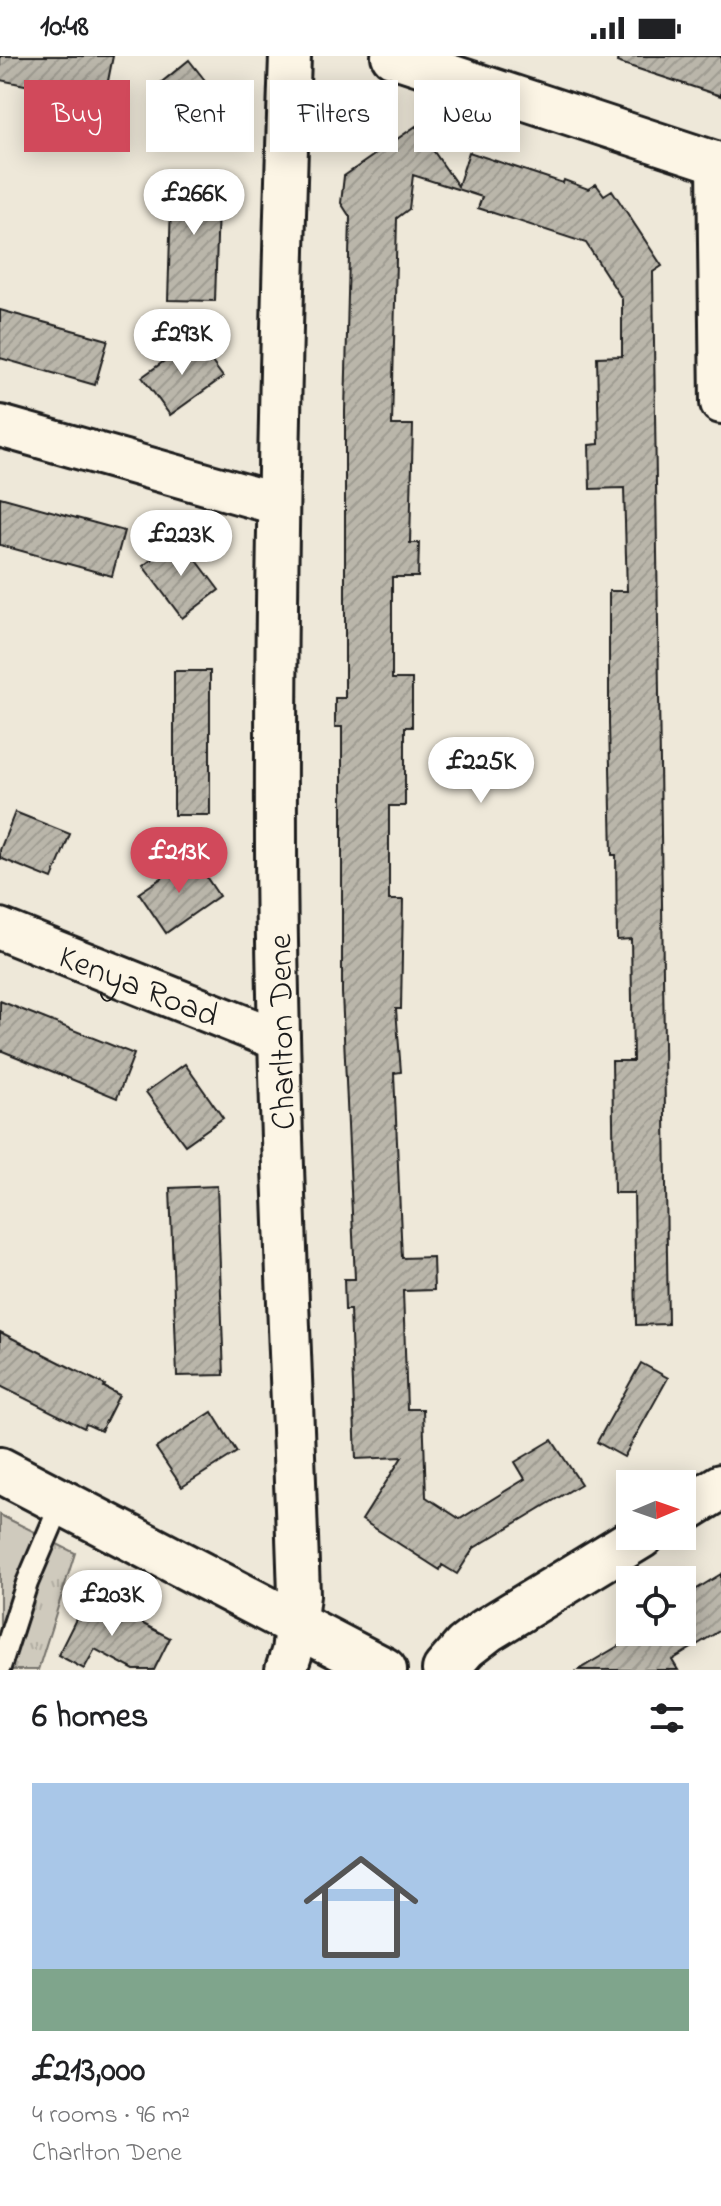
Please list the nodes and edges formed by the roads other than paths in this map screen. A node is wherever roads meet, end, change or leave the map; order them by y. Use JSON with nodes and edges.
{"nodes":[{"id":1,"x":290,"y":56,"type":"edge"},
{"id":2,"x":392,"y":56,"type":"edge"},
{"id":3,"x":720,"y":164,"type":"edge"},
{"id":4,"x":721,"y":403,"type":"edge"},
{"id":5,"x":0,"y":426,"type":"edge"},
{"id":6,"x":277,"y":504,"type":"junction"},
{"id":7,"x":0,"y":929,"type":"edge"},
{"id":8,"x":279,"y":1040,"type":"junction"},
{"id":9,"x":0,"y":1470,"type":"edge"},
{"id":10,"x":721,"y":1487,"type":"edge"},
{"id":11,"x":62,"y":1501,"type":"junction"},
{"id":12,"x":696,"y":1502,"type":"edge"},
{"id":13,"x":618,"y":1550,"type":"edge"},
{"id":14,"x":295,"y":1624,"type":"junction"},
{"id":15,"x":0,"y":1667,"type":"edge"},
{"id":16,"x":286,"y":1670,"type":"edge"},
{"id":17,"x":384,"y":1670,"type":"edge"},
{"id":18,"x":445,"y":1670,"type":"edge"}],
"edges":[{"from":1,"to":6,"type":"street","name":"Charlton Dene"},
{"from":2,"to":3,"type":"street"},
{"from":3,"to":4,"type":"street"},
{"from":5,"to":6,"type":"street"},
{"from":6,"to":8,"type":"street","name":"Charlton Dene"},
{"from":7,"to":8,"type":"street","name":"Kenya Road"},
{"from":8,"to":14,"type":"street","name":"Charlton Dene"},
{"from":9,"to":11,"type":"street"},
{"from":10,"to":12,"type":"street"},
{"from":11,"to":14,"type":"street"},
{"from":11,"to":15,"type":"lane"},
{"from":13,"to":18,"type":"street"},
{"from":14,"to":16,"type":"street","name":"Charlton Dene"},
{"from":14,"to":17,"type":"street"}]}
